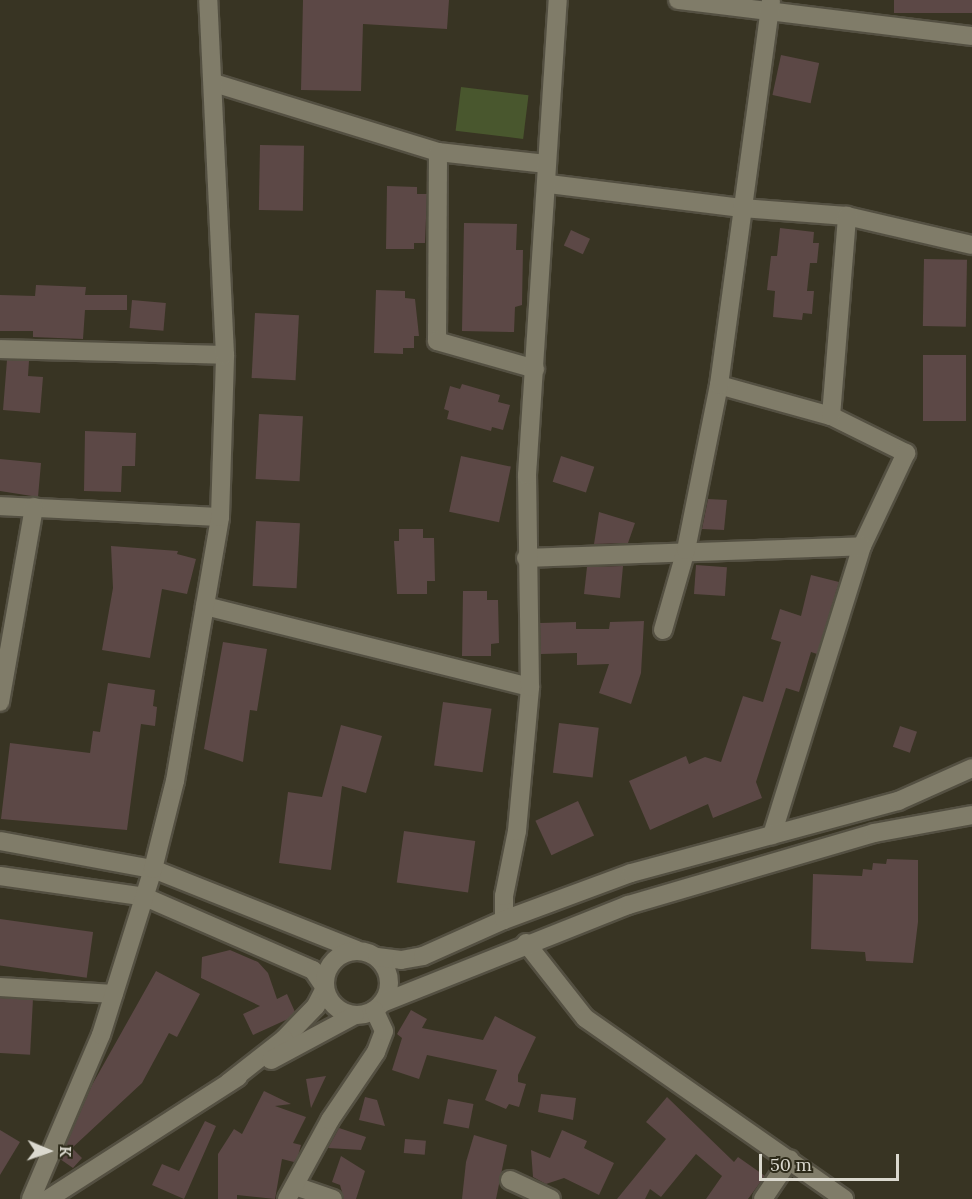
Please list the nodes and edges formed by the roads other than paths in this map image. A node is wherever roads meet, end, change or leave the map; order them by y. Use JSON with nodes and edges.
{"nodes":[{"id":1,"x":208,"y":0,"type":"edge"},
{"id":2,"x":558,"y":0,"type":"edge"},
{"id":3,"x":678,"y":0,"type":"edge"},
{"id":4,"x":770,"y":4,"type":"edge"},
{"id":5,"x":972,"y":36,"type":"edge"},
{"id":6,"x":214,"y":83,"type":"junction"},
{"id":7,"x":438,"y":152,"type":"junction"},
{"id":8,"x":546,"y":164,"type":"junction"},
{"id":9,"x":549,"y":184,"type":"junction"},
{"id":10,"x":742,"y":208,"type":"junction"},
{"id":11,"x":847,"y":216,"type":"junction"},
{"id":12,"x":972,"y":245,"type":"edge"},
{"id":13,"x":0,"y":349,"type":"edge"},
{"id":14,"x":225,"y":355,"type":"junction"},
{"id":15,"x":535,"y":369,"type":"junction"},
{"id":16,"x":719,"y":385,"type":"junction"},
{"id":17,"x":831,"y":416,"type":"junction"},
{"id":18,"x":0,"y":506,"type":"edge"},
{"id":19,"x":34,"y":507,"type":"junction"},
{"id":20,"x":220,"y":517,"type":"junction"},
{"id":21,"x":862,"y":546,"type":"junction"},
{"id":22,"x":686,"y":550,"type":"junction"},
{"id":23,"x":526,"y":558,"type":"junction"},
{"id":24,"x":205,"y":606,"type":"junction"},
{"id":25,"x":663,"y":630,"type":"dead end"},
{"id":26,"x":5,"y":639,"type":"edge"},
{"id":27,"x":530,"y":687,"type":"junction"},
{"id":28,"x":0,"y":702,"type":"edge"},
{"id":29,"x":972,"y":768,"type":"edge"},
{"id":30,"x":972,"y":815,"type":"edge"},
{"id":31,"x":772,"y":835,"type":"junction"},
{"id":32,"x":0,"y":841,"type":"edge"},
{"id":33,"x":153,"y":869,"type":"junction"},
{"id":34,"x":0,"y":876,"type":"edge"},
{"id":35,"x":145,"y":897,"type":"junction"},
{"id":36,"x":504,"y":920,"type":"junction"},
{"id":37,"x":526,"y":943,"type":"junction"},
{"id":38,"x":357,"y":950,"type":"junction"},
{"id":39,"x":377,"y":957,"type":"junction"},
{"id":40,"x":0,"y":987,"type":"edge"},
{"id":41,"x":325,"y":988,"type":"junction"},
{"id":42,"x":114,"y":994,"type":"junction"},
{"id":43,"x":378,"y":1006,"type":"junction"},
{"id":44,"x":355,"y":1015,"type":"junction"},
{"id":45,"x":228,"y":1083,"type":"junction"},
{"id":46,"x":790,"y":1159,"type":"junction"},
{"id":47,"x":510,"y":1180,"type":"dead end"},
{"id":48,"x":291,"y":1192,"type":"edge"},
{"id":49,"x":31,"y":1199,"type":"edge"},
{"id":50,"x":48,"y":1199,"type":"edge"},
{"id":51,"x":333,"y":1199,"type":"edge"},
{"id":52,"x":551,"y":1199,"type":"edge"},
{"id":53,"x":764,"y":1199,"type":"edge"},
{"id":54,"x":844,"y":1199,"type":"edge"}],
"edges":[{"from":1,"to":6,"type":"street"},
{"from":2,"to":8,"type":"street"},
{"from":3,"to":4,"type":"street"},
{"from":4,"to":5,"type":"street"},
{"from":4,"to":10,"type":"street"},
{"from":6,"to":7,"type":"street"},
{"from":6,"to":14,"type":"street"},
{"from":7,"to":8,"type":"street"},
{"from":7,"to":15,"type":"street"},
{"from":8,"to":9,"type":"street"},
{"from":9,"to":10,"type":"street"},
{"from":9,"to":15,"type":"street"},
{"from":10,"to":11,"type":"street"},
{"from":10,"to":16,"type":"street"},
{"from":11,"to":12,"type":"street"},
{"from":11,"to":17,"type":"street"},
{"from":13,"to":14,"type":"street"},
{"from":14,"to":20,"type":"street"},
{"from":15,"to":23,"type":"street"},
{"from":16,"to":17,"type":"street"},
{"from":16,"to":22,"type":"street"},
{"from":17,"to":21,"type":"street"},
{"from":18,"to":19,"type":"street"},
{"from":19,"to":20,"type":"street"},
{"from":19,"to":26,"type":"street"},
{"from":20,"to":24,"type":"street"},
{"from":21,"to":22,"type":"street"},
{"from":21,"to":31,"type":"street"},
{"from":22,"to":23,"type":"street"},
{"from":22,"to":25,"type":"street"},
{"from":23,"to":27,"type":"street"},
{"from":24,"to":27,"type":"street"},
{"from":24,"to":33,"type":"street"},
{"from":26,"to":28,"type":"street"},
{"from":27,"to":36,"type":"street"},
{"from":29,"to":31,"type":"street"},
{"from":30,"to":37,"type":"street"},
{"from":31,"to":36,"type":"street"},
{"from":32,"to":33,"type":"street"},
{"from":33,"to":35,"type":"street"},
{"from":33,"to":38,"type":"street"},
{"from":34,"to":35,"type":"street"},
{"from":35,"to":41,"type":"street"},
{"from":35,"to":42,"type":"street"},
{"from":36,"to":39,"type":"street"},
{"from":37,"to":43,"type":"street"},
{"from":37,"to":46,"type":"street"},
{"from":38,"to":39,"type":"street"},
{"from":38,"to":41,"type":"street"},
{"from":39,"to":43,"type":"street"},
{"from":40,"to":42,"type":"street"},
{"from":41,"to":44,"type":"street"},
{"from":41,"to":45,"type":"street"},
{"from":42,"to":49,"type":"street"},
{"from":43,"to":44,"type":"street"},
{"from":43,"to":48,"type":"street"},
{"from":44,"to":45,"type":"street"},
{"from":45,"to":50,"type":"street"},
{"from":46,"to":53,"type":"street"},
{"from":46,"to":54,"type":"street"},
{"from":47,"to":52,"type":"street"},
{"from":48,"to":51,"type":"street"}]}
